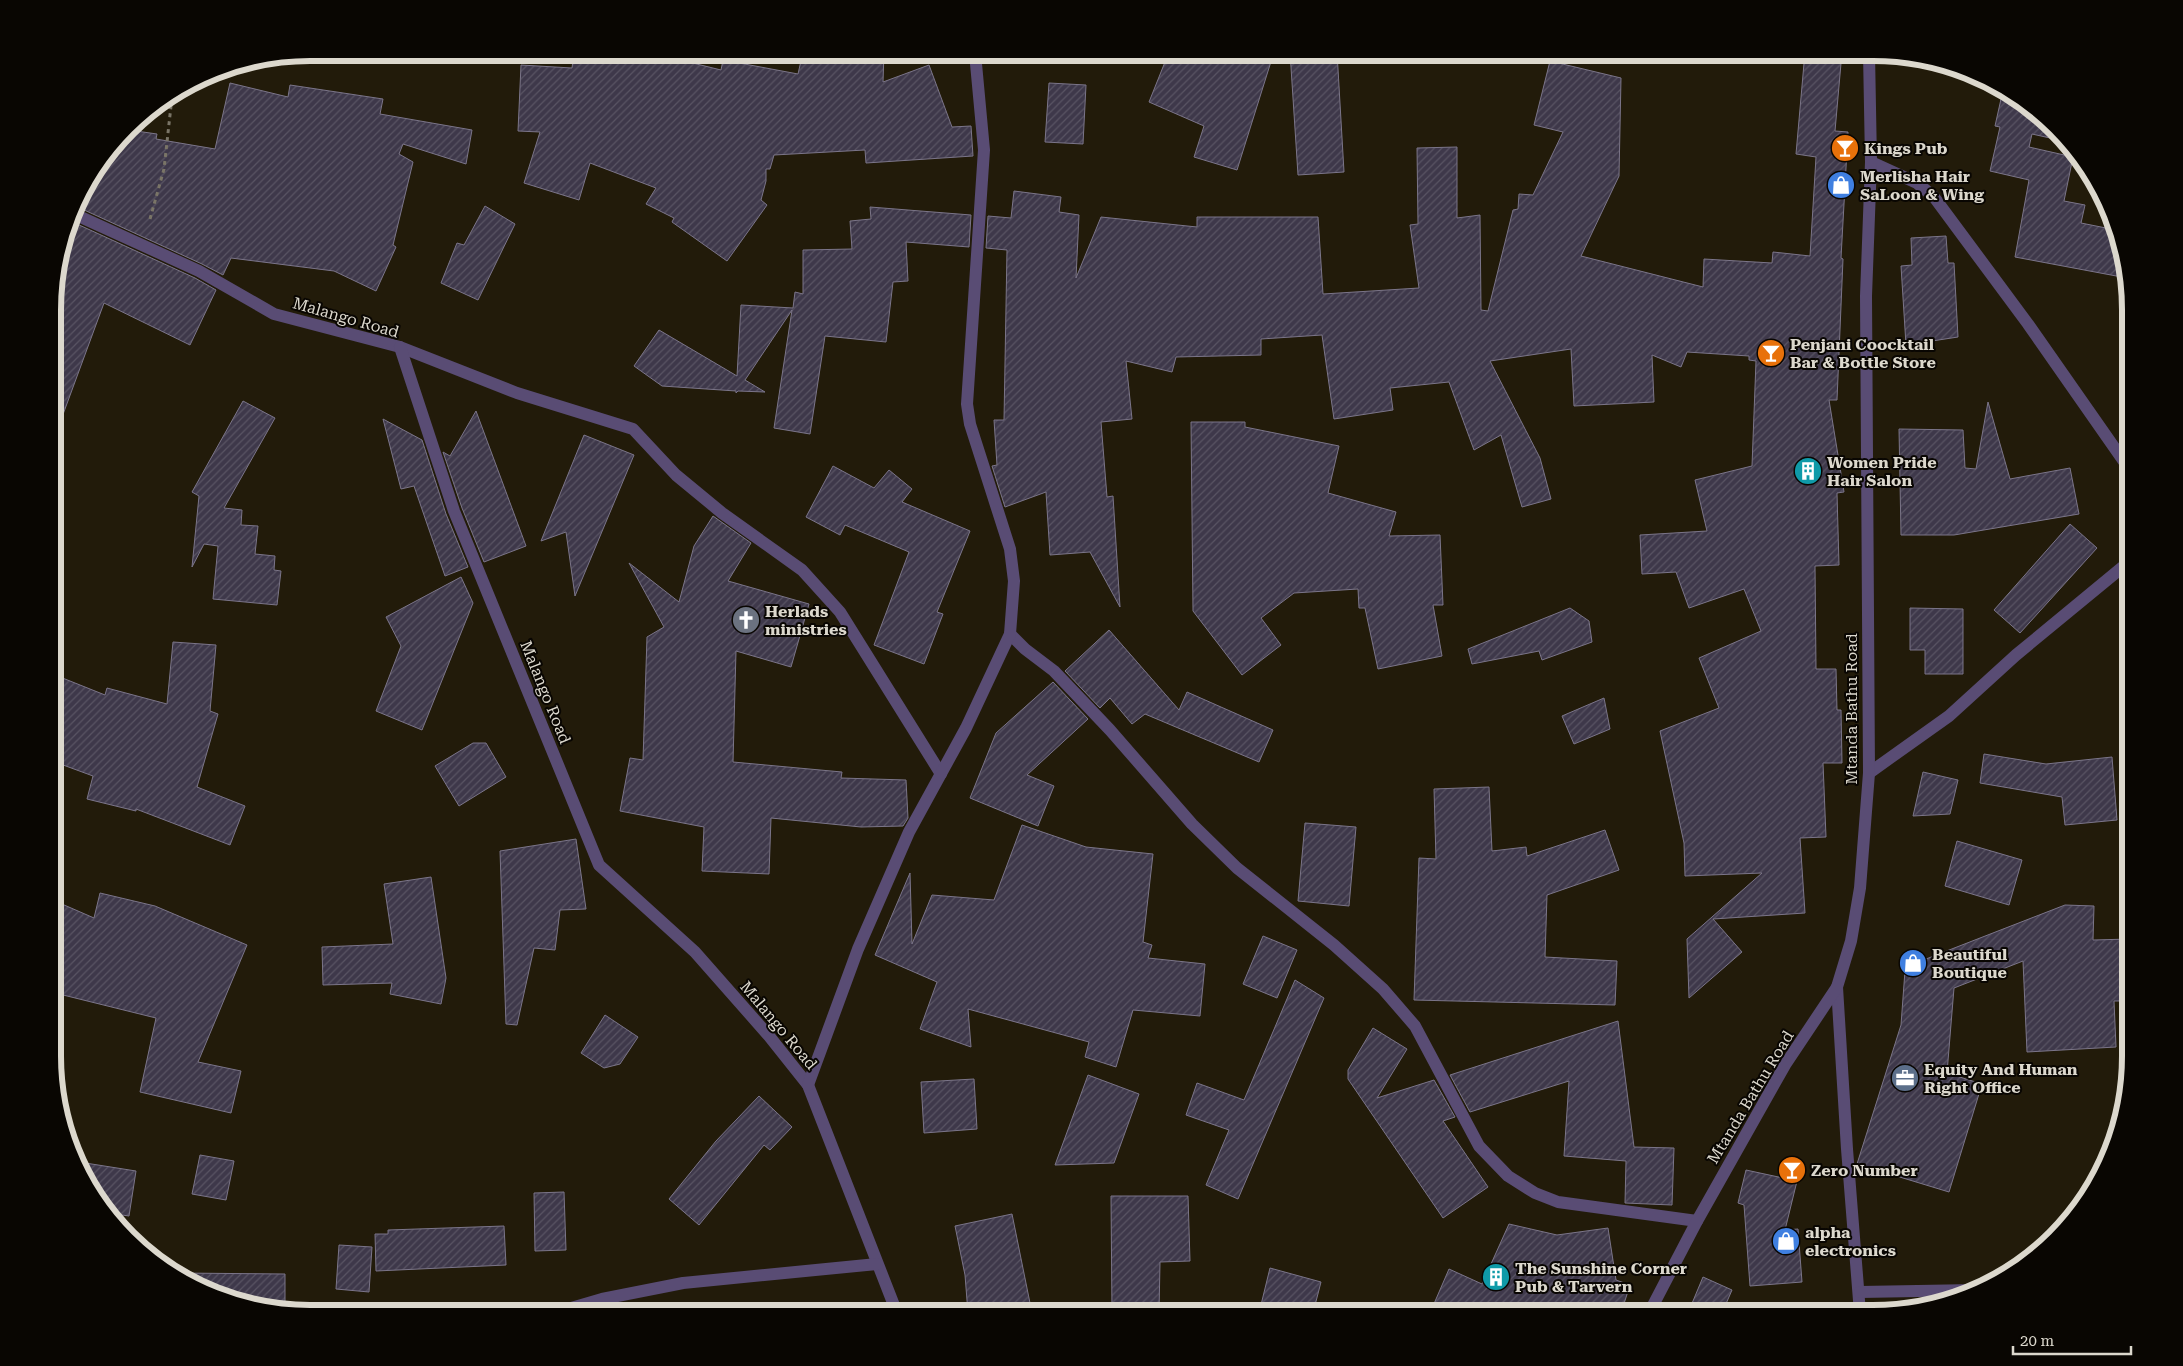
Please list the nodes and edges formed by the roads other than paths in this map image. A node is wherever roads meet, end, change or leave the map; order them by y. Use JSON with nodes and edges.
{"nodes":[{"id":1,"x":976,"y":61,"type":"edge"},
{"id":2,"x":1869,"y":61,"type":"edge"},
{"id":3,"x":1871,"y":162,"type":"junction"},
{"id":4,"x":79,"y":216,"type":"edge"},
{"id":5,"x":400,"y":347,"type":"junction"},
{"id":6,"x":2122,"y":459,"type":"edge"},
{"id":7,"x":2122,"y":568,"type":"edge"},
{"id":8,"x":1010,"y":634,"type":"junction"},
{"id":9,"x":1869,"y":773,"type":"junction"},
{"id":10,"x":941,"y":774,"type":"junction"},
{"id":11,"x":1837,"y":987,"type":"junction"},
{"id":12,"x":808,"y":1085,"type":"junction"},
{"id":13,"x":1697,"y":1221,"type":"junction"},
{"id":14,"x":877,"y":1264,"type":"junction"},
{"id":15,"x":1957,"y":1290,"type":"edge"},
{"id":16,"x":1860,"y":1292,"type":"junction"},
{"id":17,"x":581,"y":1305,"type":"edge"},
{"id":18,"x":894,"y":1305,"type":"edge"},
{"id":19,"x":1653,"y":1305,"type":"edge"},
{"id":20,"x":1860,"y":1305,"type":"edge"}],
"edges":[{"from":1,"to":8,"type":"street"},
{"from":2,"to":3,"type":"street","name":"Mtanda Bathu Road"},
{"from":3,"to":6,"type":"street"},
{"from":3,"to":9,"type":"street","name":"Mtanda Bathu Road"},
{"from":4,"to":5,"type":"street","name":"Malango Road"},
{"from":5,"to":10,"type":"street"},
{"from":5,"to":12,"type":"street","name":"Malango Road"},
{"from":7,"to":9,"type":"street"},
{"from":8,"to":10,"type":"street"},
{"from":8,"to":13,"type":"street"},
{"from":9,"to":11,"type":"street","name":"Mtanda Bathu Road"},
{"from":10,"to":12,"type":"street"},
{"from":11,"to":13,"type":"street","name":"Mtanda Bathu Road"},
{"from":11,"to":16,"type":"street"},
{"from":12,"to":14,"type":"street","name":"Malango Road"},
{"from":13,"to":19,"type":"street","name":"Mtanda Bathu Road"},
{"from":14,"to":17,"type":"street"},
{"from":14,"to":18,"type":"street","name":"Malango Road"},
{"from":15,"to":16,"type":"street"},
{"from":16,"to":20,"type":"street"}]}
